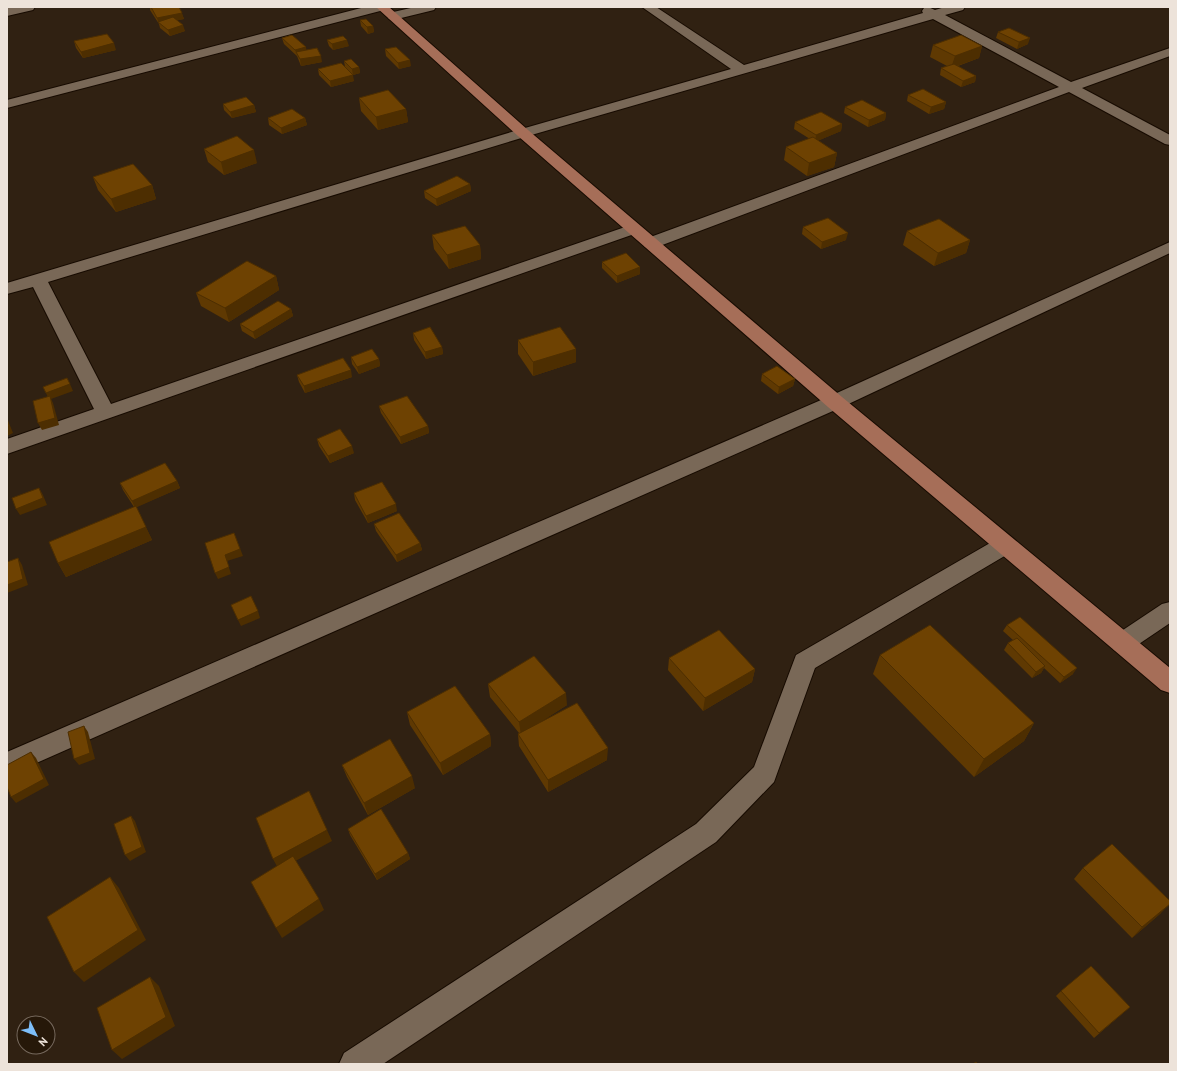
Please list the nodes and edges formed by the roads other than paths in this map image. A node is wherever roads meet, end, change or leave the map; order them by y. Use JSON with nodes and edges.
{"nodes":[{"id":1,"x":29,"y":7,"type":"edge"},
{"id":2,"x":430,"y":7,"type":"edge"},
{"id":3,"x":648,"y":7,"type":"edge"},
{"id":4,"x":920,"y":7,"type":"edge"},
{"id":5,"x":959,"y":7,"type":"edge"},
{"id":6,"x":385,"y":10,"type":"edge"},
{"id":7,"x":7,"y":12,"type":"edge"},
{"id":8,"x":935,"y":14,"type":"junction"},
{"id":9,"x":1170,"y":52,"type":"edge"},
{"id":10,"x":742,"y":70,"type":"junction"},
{"id":11,"x":1070,"y":87,"type":"junction"},
{"id":12,"x":7,"y":104,"type":"edge"},
{"id":13,"x":523,"y":133,"type":"junction"},
{"id":14,"x":1170,"y":141,"type":"edge"},
{"id":15,"x":634,"y":229,"type":"junction"},
{"id":16,"x":651,"y":243,"type":"junction"},
{"id":17,"x":1170,"y":247,"type":"edge"},
{"id":18,"x":38,"y":280,"type":"junction"},
{"id":19,"x":7,"y":289,"type":"edge"},
{"id":20,"x":835,"y":402,"type":"junction"},
{"id":21,"x":106,"y":413,"type":"junction"},
{"id":22,"x":7,"y":447,"type":"edge"},
{"id":23,"x":1005,"y":545,"type":"junction"},
{"id":24,"x":1170,"y":611,"type":"edge"},
{"id":25,"x":1122,"y":643,"type":"junction"},
{"id":26,"x":1170,"y":683,"type":"edge"},
{"id":27,"x":7,"y":764,"type":"edge"},
{"id":28,"x":356,"y":1064,"type":"edge"}],
"edges":[{"from":1,"to":7,"type":"street"},
{"from":2,"to":6,"type":"street"},
{"from":3,"to":10,"type":"street"},
{"from":4,"to":8,"type":"street"},
{"from":5,"to":8,"type":"street"},
{"from":6,"to":12,"type":"street"},
{"from":6,"to":13,"type":"main road"},
{"from":8,"to":10,"type":"street"},
{"from":8,"to":11,"type":"street"},
{"from":9,"to":11,"type":"street"},
{"from":10,"to":13,"type":"street"},
{"from":11,"to":14,"type":"street"},
{"from":11,"to":16,"type":"street"},
{"from":13,"to":15,"type":"main road"},
{"from":13,"to":18,"type":"street"},
{"from":15,"to":16,"type":"main road"},
{"from":15,"to":21,"type":"street"},
{"from":16,"to":20,"type":"main road"},
{"from":17,"to":20,"type":"street"},
{"from":18,"to":19,"type":"street"},
{"from":18,"to":21,"type":"street"},
{"from":20,"to":23,"type":"main road"},
{"from":20,"to":27,"type":"street"},
{"from":21,"to":22,"type":"street"},
{"from":23,"to":25,"type":"main road"},
{"from":23,"to":28,"type":"street"},
{"from":24,"to":25,"type":"street"},
{"from":25,"to":26,"type":"main road"}]}
